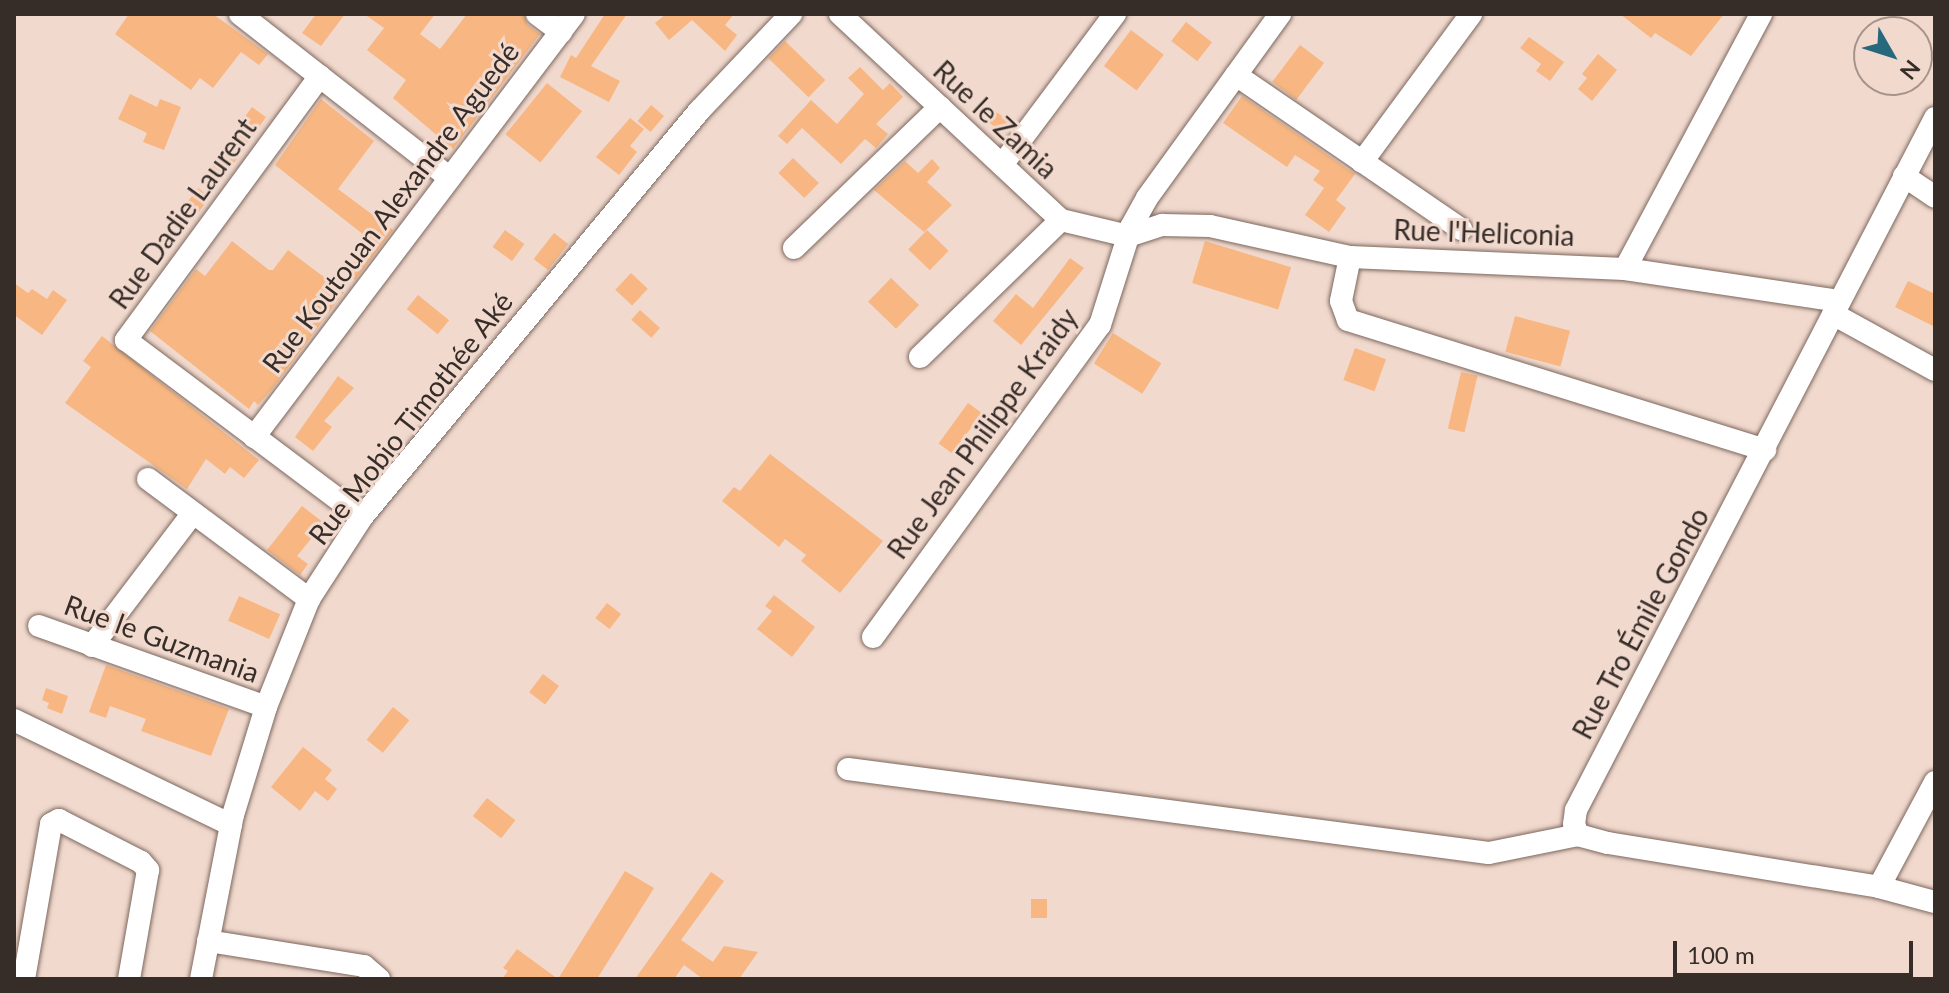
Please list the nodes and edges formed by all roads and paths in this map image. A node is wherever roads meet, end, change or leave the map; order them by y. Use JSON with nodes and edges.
{"nodes":[{"id":1,"x":240,"y":14,"type":"edge"},
{"id":2,"x":537,"y":14,"type":"edge"},
{"id":3,"x":791,"y":14,"type":"edge"},
{"id":4,"x":840,"y":14,"type":"edge"},
{"id":5,"x":1115,"y":14,"type":"edge"},
{"id":6,"x":1280,"y":14,"type":"edge"},
{"id":7,"x":1471,"y":14,"type":"edge"},
{"id":8,"x":1761,"y":14,"type":"edge"},
{"id":9,"x":568,"y":23,"type":"edge"},
{"id":10,"x":1236,"y":75,"type":"junction"},
{"id":11,"x":320,"y":76,"type":"junction"},
{"id":12,"x":940,"y":107,"type":"junction"},
{"id":13,"x":1935,"y":118,"type":"edge"},
{"id":14,"x":1362,"y":162,"type":"junction"},
{"id":15,"x":1002,"y":165,"type":"junction"},
{"id":16,"x":1904,"y":176,"type":"junction"},
{"id":17,"x":450,"y":178,"type":"junction"},
{"id":18,"x":1935,"y":197,"type":"edge"},
{"id":19,"x":1061,"y":220,"type":"junction"},
{"id":20,"x":1461,"y":229,"type":"dead end"},
{"id":21,"x":1128,"y":236,"type":"junction"},
{"id":22,"x":794,"y":248,"type":"dead end"},
{"id":23,"x":1350,"y":257,"type":"junction"},
{"id":24,"x":1625,"y":269,"type":"junction"},
{"id":25,"x":1836,"y":308,"type":"junction"},
{"id":26,"x":920,"y":357,"type":"dead end"},
{"id":27,"x":1935,"y":370,"type":"edge"},
{"id":28,"x":254,"y":437,"type":"junction"},
{"id":29,"x":1765,"y":450,"type":"junction"},
{"id":30,"x":148,"y":479,"type":"dead end"},
{"id":31,"x":193,"y":513,"type":"junction"},
{"id":32,"x":362,"y":517,"type":"junction"},
{"id":33,"x":309,"y":599,"type":"junction"},
{"id":34,"x":39,"y":626,"type":"dead end"},
{"id":35,"x":873,"y":637,"type":"dead end"},
{"id":36,"x":92,"y":646,"type":"junction"},
{"id":37,"x":266,"y":707,"type":"junction"},
{"id":38,"x":14,"y":720,"type":"edge"},
{"id":39,"x":848,"y":769,"type":"dead end"},
{"id":40,"x":1935,"y":782,"type":"edge"},
{"id":41,"x":231,"y":825,"type":"junction"},
{"id":42,"x":1578,"y":835,"type":"junction"},
{"id":43,"x":1879,"y":887,"type":"junction"},
{"id":44,"x":1935,"y":902,"type":"edge"},
{"id":45,"x":208,"y":941,"type":"junction"},
{"id":46,"x":368,"y":975,"type":"edge"},
{"id":47,"x":24,"y":979,"type":"edge"},
{"id":48,"x":129,"y":979,"type":"edge"},
{"id":49,"x":201,"y":979,"type":"edge"}],
"edges":[{"from":1,"to":11,"type":"street"},
{"from":2,"to":9,"type":"street"},
{"from":3,"to":32,"type":"street","name":"Rue Mobio Timothée Aké"},
{"from":4,"to":12,"type":"street","name":"Rue le Zamia"},
{"from":5,"to":15,"type":"street"},
{"from":6,"to":10,"type":"street","name":"Rue Jean Philippe Kraidy"},
{"from":7,"to":14,"type":"street"},
{"from":8,"to":24,"type":"street"},
{"from":9,"to":17,"type":"street","name":"Rue Koutouan Alexandre Aguedé"},
{"from":10,"to":14,"type":"street","name":"Rue l'Heliconia"},
{"from":10,"to":21,"type":"street","name":"Rue Jean Philippe Kraidy"},
{"from":11,"to":17,"type":"street"},
{"from":11,"to":28,"type":"street","name":"Rue Dadie Laurent"},
{"from":12,"to":15,"type":"street","name":"Rue le Zamia"},
{"from":12,"to":22,"type":"street"},
{"from":13,"to":16,"type":"street","name":"Rue Tro Émile Gondo"},
{"from":14,"to":20,"type":"street","name":"Rue l'Heliconia"},
{"from":15,"to":19,"type":"street","name":"Rue le Zamia"},
{"from":16,"to":18,"type":"street"},
{"from":16,"to":25,"type":"street","name":"Rue Tro Émile Gondo"},
{"from":17,"to":28,"type":"street","name":"Rue Koutouan Alexandre Aguedé"},
{"from":19,"to":21,"type":"street","name":"Rue le Zamia"},
{"from":19,"to":26,"type":"street"},
{"from":21,"to":23,"type":"street","name":"Rue l'Heliconia"},
{"from":21,"to":35,"type":"street","name":"Rue Jean Philippe Kraidy"},
{"from":23,"to":24,"type":"street","name":"Rue l'Heliconia"},
{"from":23,"to":29,"type":"street"},
{"from":24,"to":25,"type":"street","name":"Rue l'Heliconia"},
{"from":25,"to":27,"type":"street"},
{"from":25,"to":29,"type":"street","name":"Rue Tro Émile Gondo"},
{"from":28,"to":32,"type":"street","name":"Rue Dadie Laurent"},
{"from":29,"to":42,"type":"street","name":"Rue Tro Émile Gondo"},
{"from":30,"to":31,"type":"street"},
{"from":31,"to":33,"type":"street"},
{"from":31,"to":36,"type":"street"},
{"from":32,"to":33,"type":"street","name":"Rue Mobio Timothée Aké"},
{"from":33,"to":37,"type":"street","name":"Rue Mobio Timothée Aké"},
{"from":34,"to":36,"type":"street","name":"Rue le Guzmania"},
{"from":36,"to":37,"type":"street","name":"Rue le Guzmania"},
{"from":37,"to":41,"type":"street","name":"Rue Mobio Timothée Aké"},
{"from":38,"to":41,"type":"street"},
{"from":39,"to":42,"type":"street"},
{"from":40,"to":43,"type":"street"},
{"from":41,"to":45,"type":"street","name":"Rue Mobio Timothée Aké"},
{"from":42,"to":43,"type":"street"},
{"from":43,"to":44,"type":"street"},
{"from":45,"to":46,"type":"street"},
{"from":45,"to":49,"type":"street","name":"Rue Mobio Timothée Aké"},
{"from":47,"to":48,"type":"street"}]}
